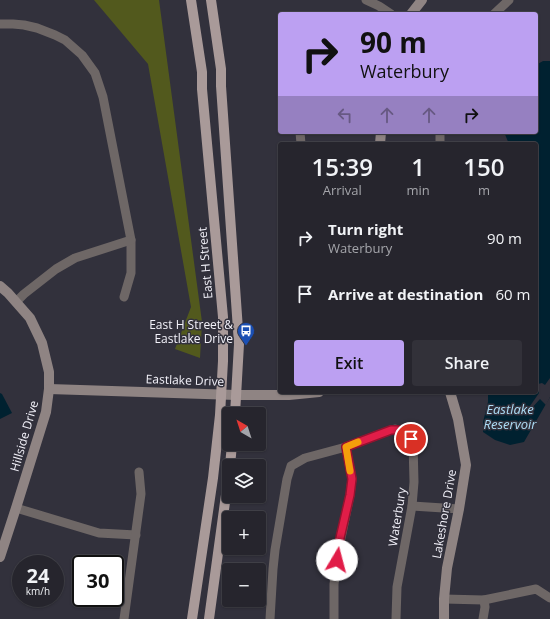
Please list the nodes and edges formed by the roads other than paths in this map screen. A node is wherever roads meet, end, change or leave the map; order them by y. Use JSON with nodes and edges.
{"nodes":[{"id":1,"x":191,"y":0,"type":"edge"},
{"id":2,"x":211,"y":0,"type":"edge"},
{"id":3,"x":366,"y":0,"type":"edge"},
{"id":4,"x":422,"y":0,"type":"edge"},
{"id":5,"x":509,"y":0,"type":"edge"},
{"id":6,"x":388,"y":12,"type":"edge"},
{"id":7,"x":413,"y":12,"type":"edge"},
{"id":8,"x":496,"y":12,"type":"edge"},
{"id":9,"x":0,"y":24,"type":"edge"},
{"id":10,"x":131,"y":240,"type":"junction"},
{"id":11,"x":0,"y":286,"type":"edge"},
{"id":12,"x":124,"y":297,"type":"dead end"},
{"id":13,"x":16,"y":302,"type":"junction"},
{"id":14,"x":49,"y":388,"type":"junction"},
{"id":15,"x":221,"y":394,"type":"junction"},
{"id":16,"x":299,"y":394,"type":"edge"},
{"id":17,"x":451,"y":394,"type":"edge"},
{"id":18,"x":236,"y":395,"type":"junction"},
{"id":19,"x":235,"y":407,"type":"edge"},
{"id":20,"x":346,"y":447,"type":"junction"},
{"id":21,"x":139,"y":472,"type":"dead end"},
{"id":22,"x":225,"y":503,"type":"edge"},
{"id":23,"x":412,"y":506,"type":"junction"},
{"id":24,"x":16,"y":508,"type":"junction"},
{"id":25,"x":459,"y":509,"type":"junction"},
{"id":26,"x":136,"y":535,"type":"junction"},
{"id":27,"x":0,"y":557,"type":"edge"},
{"id":28,"x":550,"y":598,"type":"edge"},
{"id":29,"x":444,"y":599,"type":"junction"},
{"id":30,"x":484,"y":600,"type":"junction"},
{"id":31,"x":124,"y":619,"type":"edge"},
{"id":32,"x":192,"y":619,"type":"edge"},
{"id":33,"x":209,"y":619,"type":"edge"},
{"id":34,"x":270,"y":619,"type":"edge"},
{"id":35,"x":334,"y":619,"type":"edge"},
{"id":36,"x":396,"y":619,"type":"edge"},
{"id":37,"x":444,"y":619,"type":"edge"},
{"id":38,"x":483,"y":619,"type":"edge"}],
"edges":[{"from":1,"to":15,"type":"main road","name":"East H Street"},
{"from":2,"to":18,"type":"main road"},
{"from":3,"to":6,"type":"street"},
{"from":4,"to":7,"type":"street"},
{"from":5,"to":8,"type":"street"},
{"from":9,"to":10,"type":"street"},
{"from":10,"to":12,"type":"street"},
{"from":10,"to":13,"type":"street"},
{"from":11,"to":13,"type":"street","name":"Hillside Drive"},
{"from":13,"to":14,"type":"street","name":"Hillside Drive"},
{"from":14,"to":15,"type":"street","name":"Eastlake Drive"},
{"from":14,"to":24,"type":"street","name":"Hillside Drive"},
{"from":15,"to":18,"type":"street","name":"Eastlake Drive"},
{"from":15,"to":32,"type":"main road","name":"East H Street"},
{"from":16,"to":18,"type":"street","name":"Eastlake Drive"},
{"from":17,"to":25,"type":"street","name":"Lakeshore Drive"},
{"from":18,"to":19,"type":"main road"},
{"from":20,"to":23,"type":"street","name":"Waterbury"},
{"from":20,"to":34,"type":"street","name":"Waterbury"},
{"from":20,"to":35,"type":"street"},
{"from":21,"to":26,"type":"street"},
{"from":22,"to":33,"type":"main road"},
{"from":23,"to":25,"type":"street"},
{"from":23,"to":36,"type":"street","name":"Waterbury"},
{"from":24,"to":26,"type":"street"},
{"from":24,"to":27,"type":"street","name":"Hillside Drive"},
{"from":25,"to":29,"type":"street","name":"Lakeshore Drive"},
{"from":26,"to":31,"type":"street"},
{"from":28,"to":30,"type":"street"},
{"from":29,"to":30,"type":"street"},
{"from":29,"to":37,"type":"street","name":"Lakeshore Drive"},
{"from":30,"to":38,"type":"street"}]}
